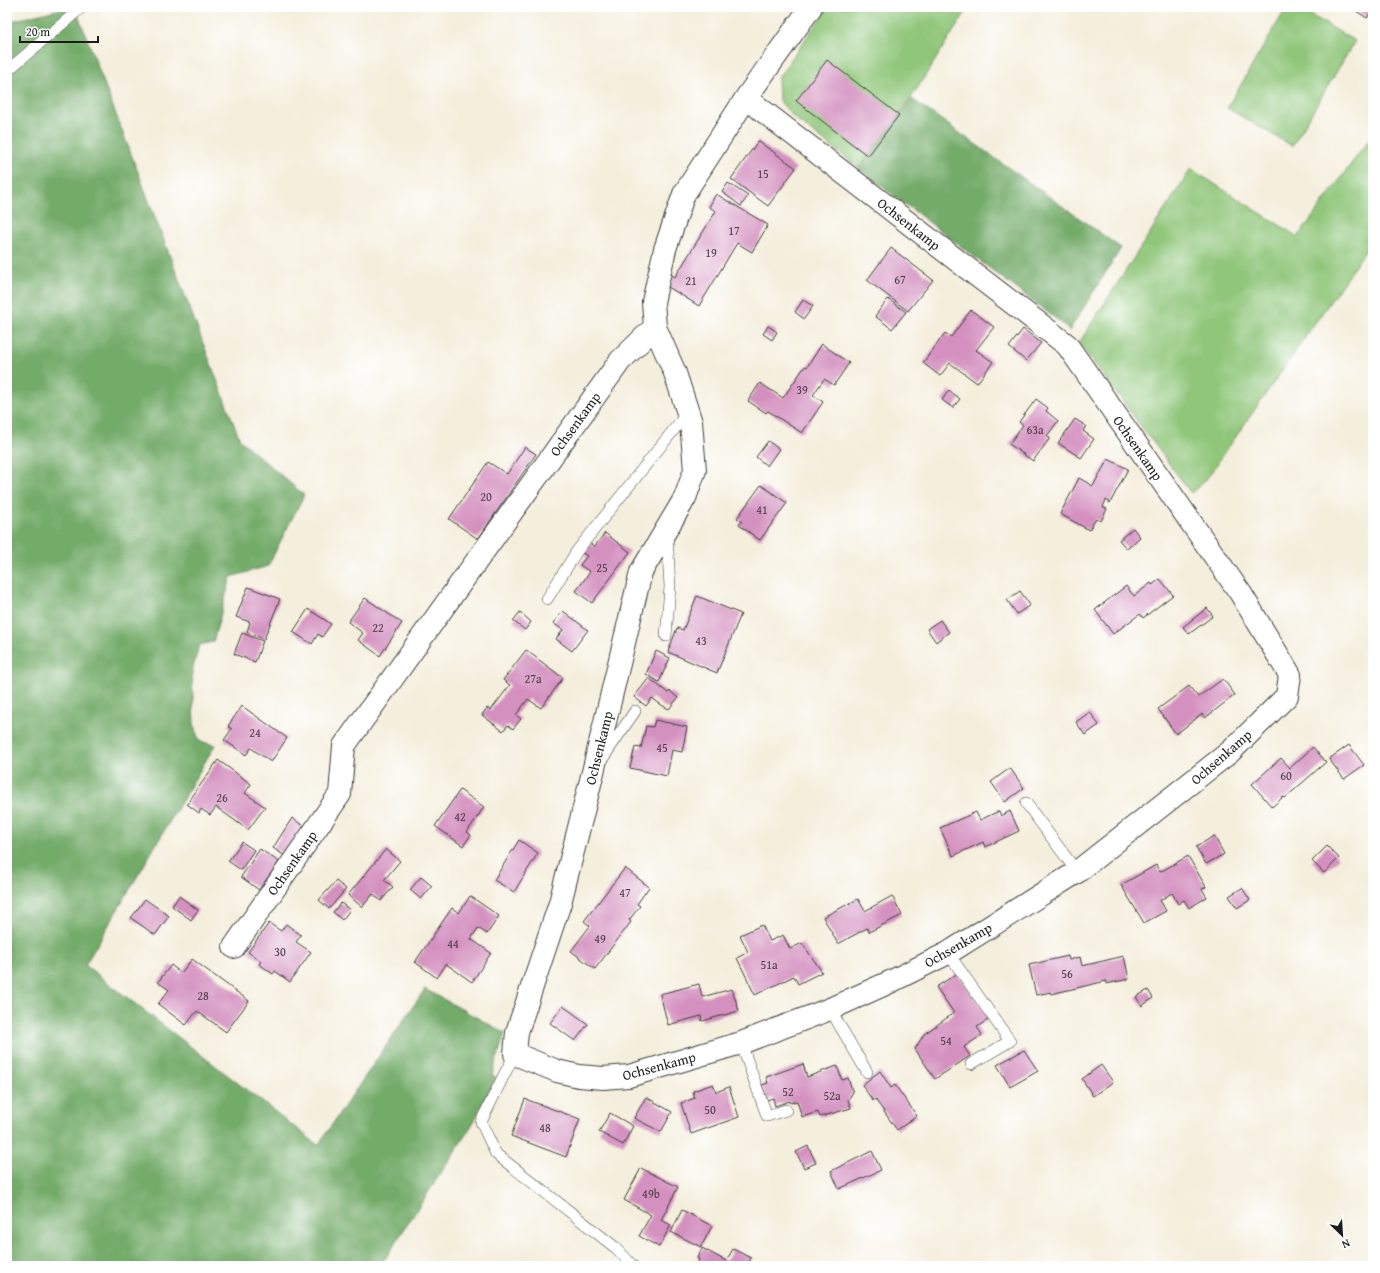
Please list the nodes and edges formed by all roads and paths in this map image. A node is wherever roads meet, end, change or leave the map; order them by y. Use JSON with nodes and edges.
{"nodes":[{"id":1,"x":82,"y":7,"type":"edge"},
{"id":2,"x":811,"y":7,"type":"edge"},
{"id":3,"x":7,"y":71,"type":"edge"},
{"id":4,"x":746,"y":98,"type":"junction"},
{"id":5,"x":655,"y":328,"type":"junction"},
{"id":6,"x":688,"y":412,"type":"junction"},
{"id":7,"x":667,"y":528,"type":"junction"},
{"id":8,"x":547,"y":599,"type":"dead end"},
{"id":9,"x":666,"y":636,"type":"dead end"},
{"id":10,"x":635,"y":711,"type":"dead end"},
{"id":11,"x":593,"y":772,"type":"junction"},
{"id":12,"x":1026,"y":803,"type":"dead end"},
{"id":13,"x":1077,"y":872,"type":"junction"},
{"id":14,"x":234,"y":947,"type":"dead end"},
{"id":15,"x":948,"y":953,"type":"junction"},
{"id":16,"x":830,"y":1009,"type":"junction"},
{"id":17,"x":741,"y":1043,"type":"junction"},
{"id":18,"x":515,"y":1054,"type":"junction"},
{"id":19,"x":971,"y":1064,"type":"dead end"},
{"id":20,"x":867,"y":1072,"type":"dead end"},
{"id":21,"x":786,"y":1110,"type":"dead end"},
{"id":22,"x":633,"y":1266,"type":"edge"}],
"edges":[{"from":1,"to":3,"type":"lane"},
{"from":2,"to":4,"type":"street","name":"Ochsenkamp"},
{"from":4,"to":5,"type":"street","name":"Ochsenkamp"},
{"from":4,"to":13,"type":"street","name":"Ochsenkamp"},
{"from":5,"to":6,"type":"street","name":"Ochsenkamp"},
{"from":5,"to":14,"type":"street","name":"Ochsenkamp"},
{"from":6,"to":7,"type":"street","name":"Ochsenkamp"},
{"from":6,"to":8,"type":"lane"},
{"from":7,"to":9,"type":"lane"},
{"from":7,"to":11,"type":"street","name":"Ochsenkamp"},
{"from":10,"to":11,"type":"lane"},
{"from":11,"to":18,"type":"street","name":"Ochsenkamp"},
{"from":12,"to":13,"type":"lane"},
{"from":13,"to":15,"type":"street","name":"Ochsenkamp"},
{"from":15,"to":16,"type":"street","name":"Ochsenkamp"},
{"from":15,"to":19,"type":"lane"},
{"from":16,"to":17,"type":"street","name":"Ochsenkamp"},
{"from":16,"to":20,"type":"lane"},
{"from":17,"to":18,"type":"street","name":"Ochsenkamp"},
{"from":17,"to":21,"type":"lane"},
{"from":18,"to":22,"type":"lane"}]}
